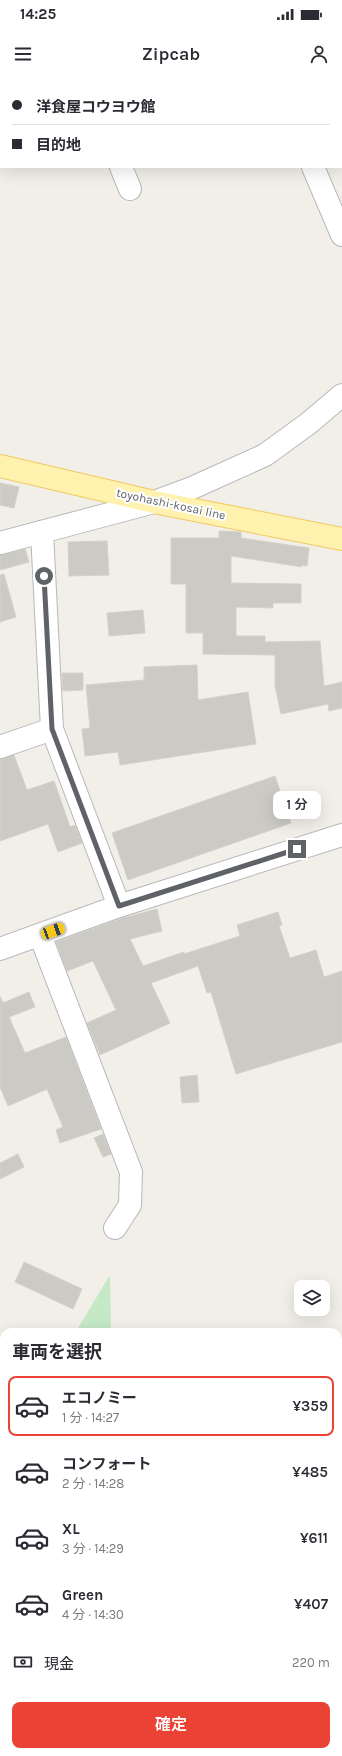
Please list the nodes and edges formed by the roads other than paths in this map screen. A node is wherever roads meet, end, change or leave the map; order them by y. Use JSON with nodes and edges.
{"nodes":[{"id":1,"x":121,"y":168,"type":"edge"},
{"id":2,"x":313,"y":168,"type":"edge"},
{"id":3,"x":130,"y":189,"type":"dead end"},
{"id":4,"x":342,"y":235,"type":"edge"},
{"id":5,"x":342,"y":395,"type":"edge"},
{"id":6,"x":0,"y":466,"type":"edge"},
{"id":7,"x":154,"y":502,"type":"junction"},
{"id":8,"x":42,"y":532,"type":"junction"},
{"id":9,"x":342,"y":539,"type":"edge"},
{"id":10,"x":0,"y":543,"type":"edge"},
{"id":11,"x":52,"y":729,"type":"junction"},
{"id":12,"x":0,"y":747,"type":"edge"},
{"id":13,"x":342,"y":835,"type":"edge"},
{"id":14,"x":119,"y":906,"type":"junction"},
{"id":15,"x":40,"y":935,"type":"junction"},
{"id":16,"x":0,"y":949,"type":"edge"},
{"id":17,"x":115,"y":1228,"type":"dead end"}],
"edges":[{"from":1,"to":3,"type":"street"},
{"from":2,"to":4,"type":"street"},
{"from":5,"to":7,"type":"street"},
{"from":6,"to":7,"type":"main road","name":"toyohashi-kosai line"},
{"from":7,"to":8,"type":"street"},
{"from":7,"to":9,"type":"main road","name":"toyohashi-kosai line"},
{"from":8,"to":10,"type":"street"},
{"from":8,"to":11,"type":"street"},
{"from":11,"to":12,"type":"street"},
{"from":11,"to":14,"type":"street"},
{"from":13,"to":14,"type":"street"},
{"from":14,"to":15,"type":"street"},
{"from":15,"to":16,"type":"street"},
{"from":15,"to":17,"type":"street"}]}
